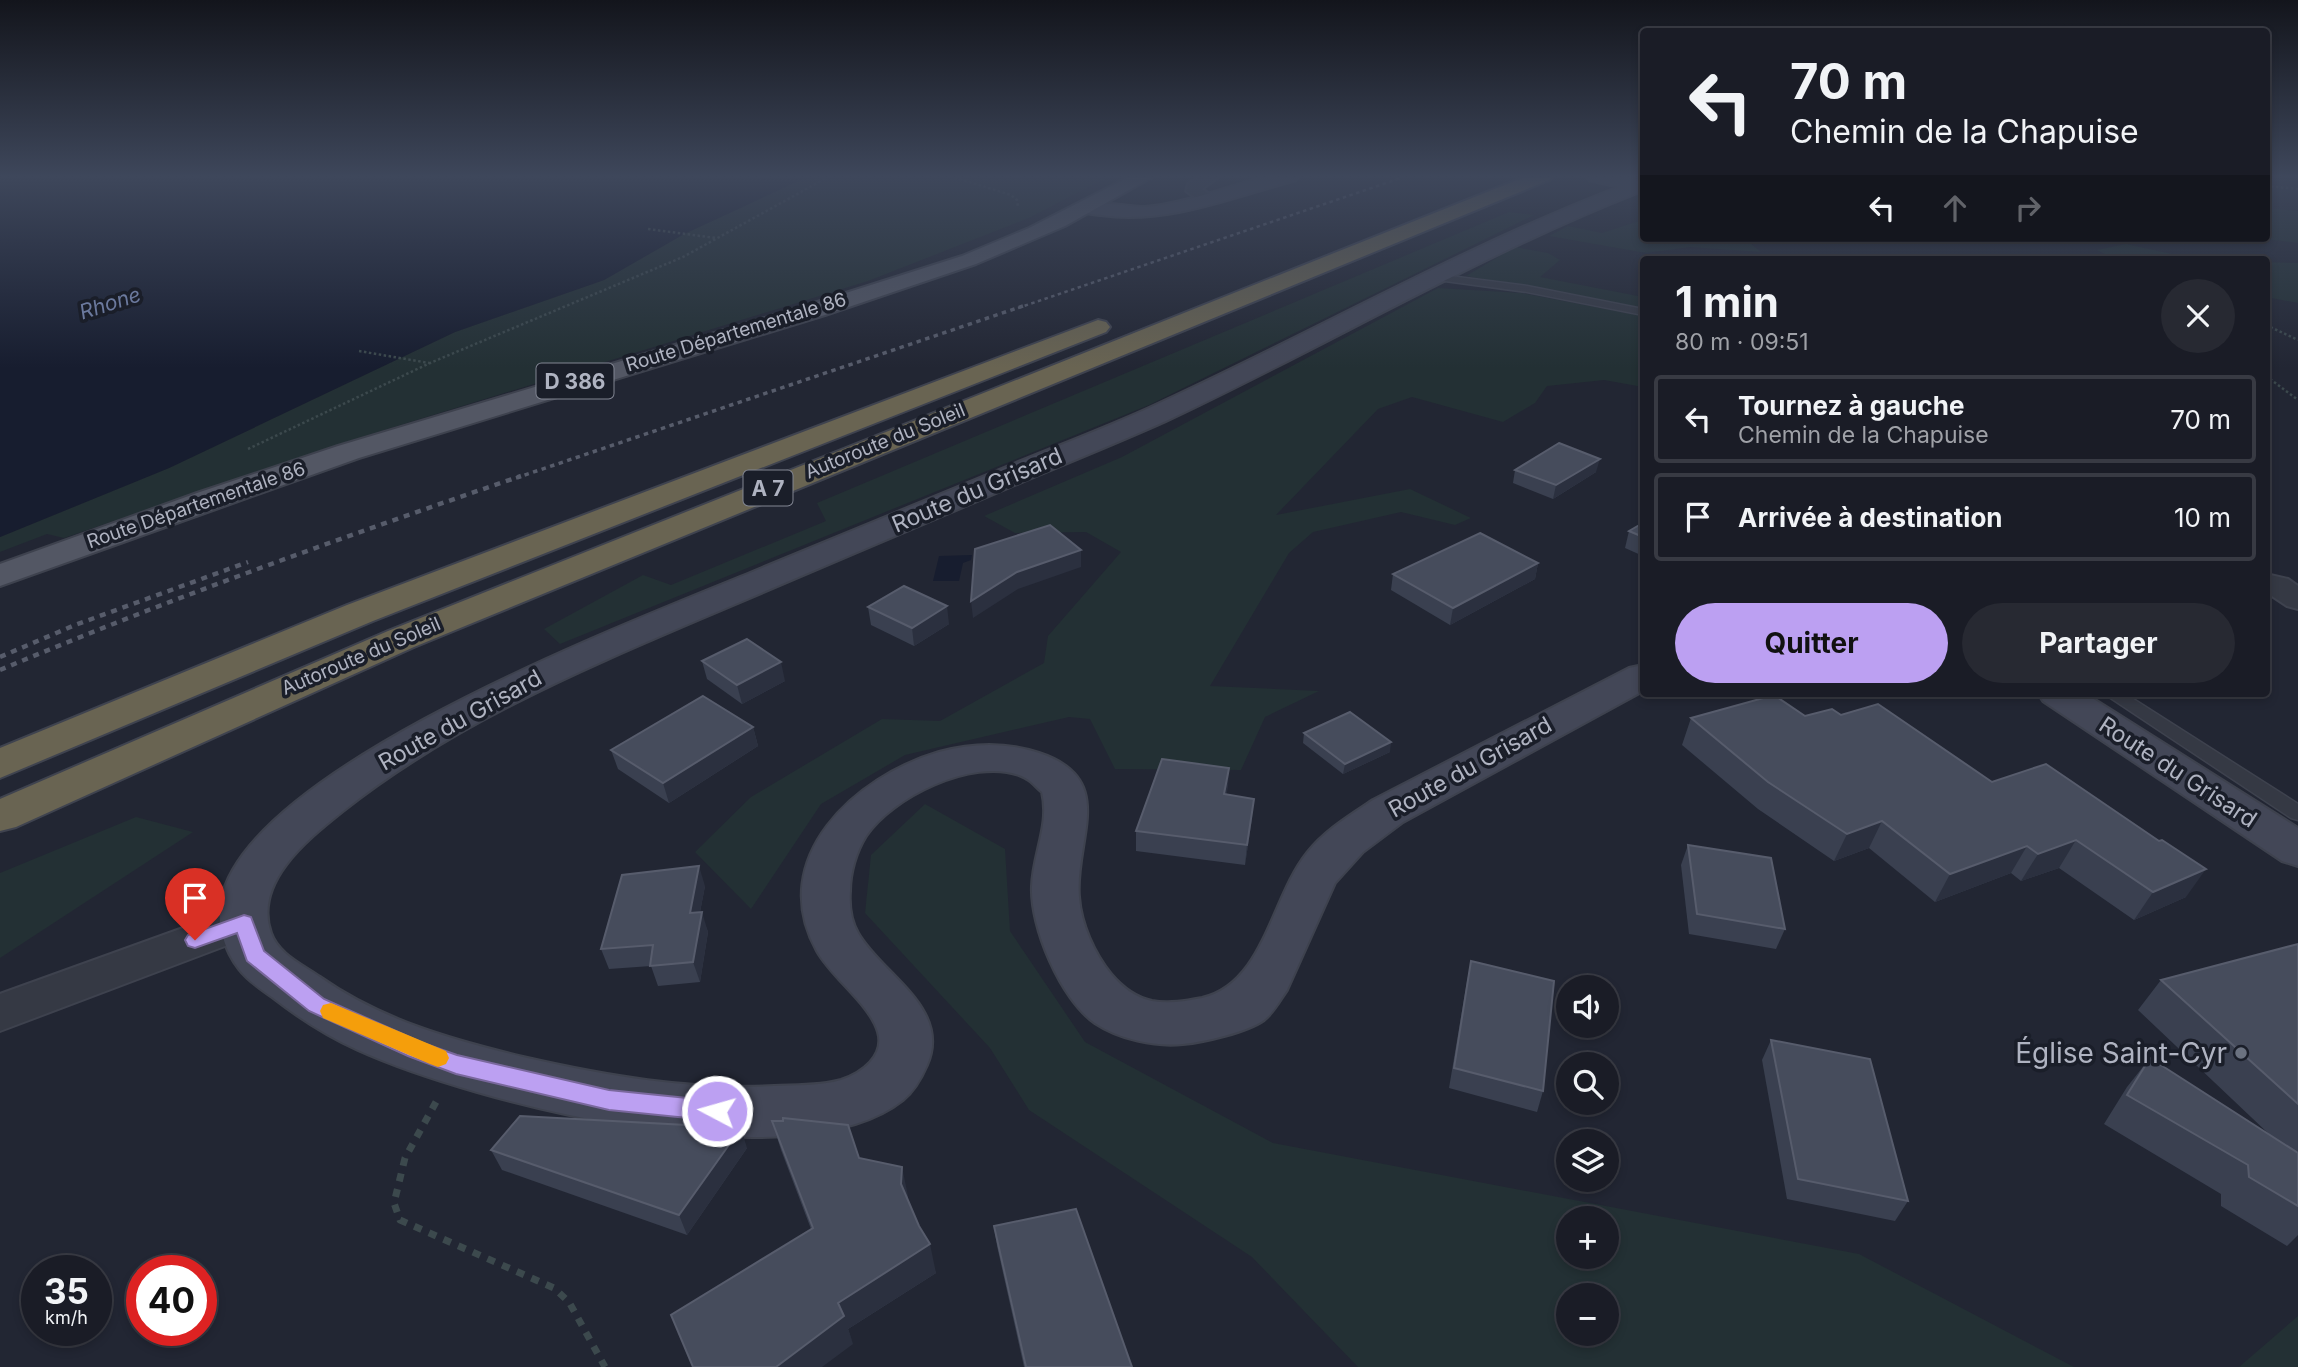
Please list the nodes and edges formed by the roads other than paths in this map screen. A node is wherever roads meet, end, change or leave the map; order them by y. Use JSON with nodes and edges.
{"nodes":[{"id":1,"x":1014,"y":240,"type":"edge"},
{"id":2,"x":1326,"y":240,"type":"edge"},
{"id":3,"x":1386,"y":240,"type":"edge"},
{"id":4,"x":1510,"y":240,"type":"edge"},
{"id":5,"x":1434,"y":277,"type":"junction"},
{"id":6,"x":1640,"y":311,"type":"edge"},
{"id":7,"x":0,"y":576,"type":"edge"},
{"id":8,"x":2270,"y":584,"type":"edge"},
{"id":9,"x":2298,"y":600,"type":"edge"},
{"id":10,"x":1640,"y":678,"type":"edge"},
{"id":11,"x":2063,"y":697,"type":"edge"},
{"id":12,"x":2118,"y":697,"type":"edge"},
{"id":13,"x":0,"y":764,"type":"edge"},
{"id":14,"x":2298,"y":813,"type":"edge"},
{"id":15,"x":0,"y":816,"type":"edge"},
{"id":16,"x":2298,"y":850,"type":"edge"},
{"id":17,"x":244,"y":922,"type":"junction"},
{"id":18,"x":0,"y":1013,"type":"edge"}],
"edges":[{"from":1,"to":7,"type":"main road","name":"Route Départementale 86","number":"D 386"},
{"from":2,"to":13,"type":"highway","name":"Autoroute du Soleil","number":"A 7"},
{"from":3,"to":15,"type":"highway","name":"Autoroute du Soleil","number":"A 7"},
{"from":4,"to":5,"type":"street","name":"Route du Grisard"},
{"from":5,"to":6,"type":"lane"},
{"from":5,"to":17,"type":"street","name":"Route du Grisard"},
{"from":8,"to":9,"type":"street"},
{"from":10,"to":17,"type":"street","name":"Route du Grisard"},
{"from":11,"to":16,"type":"street","name":"Route du Grisard"},
{"from":12,"to":14,"type":"lane"},
{"from":17,"to":18,"type":"street"}]}
